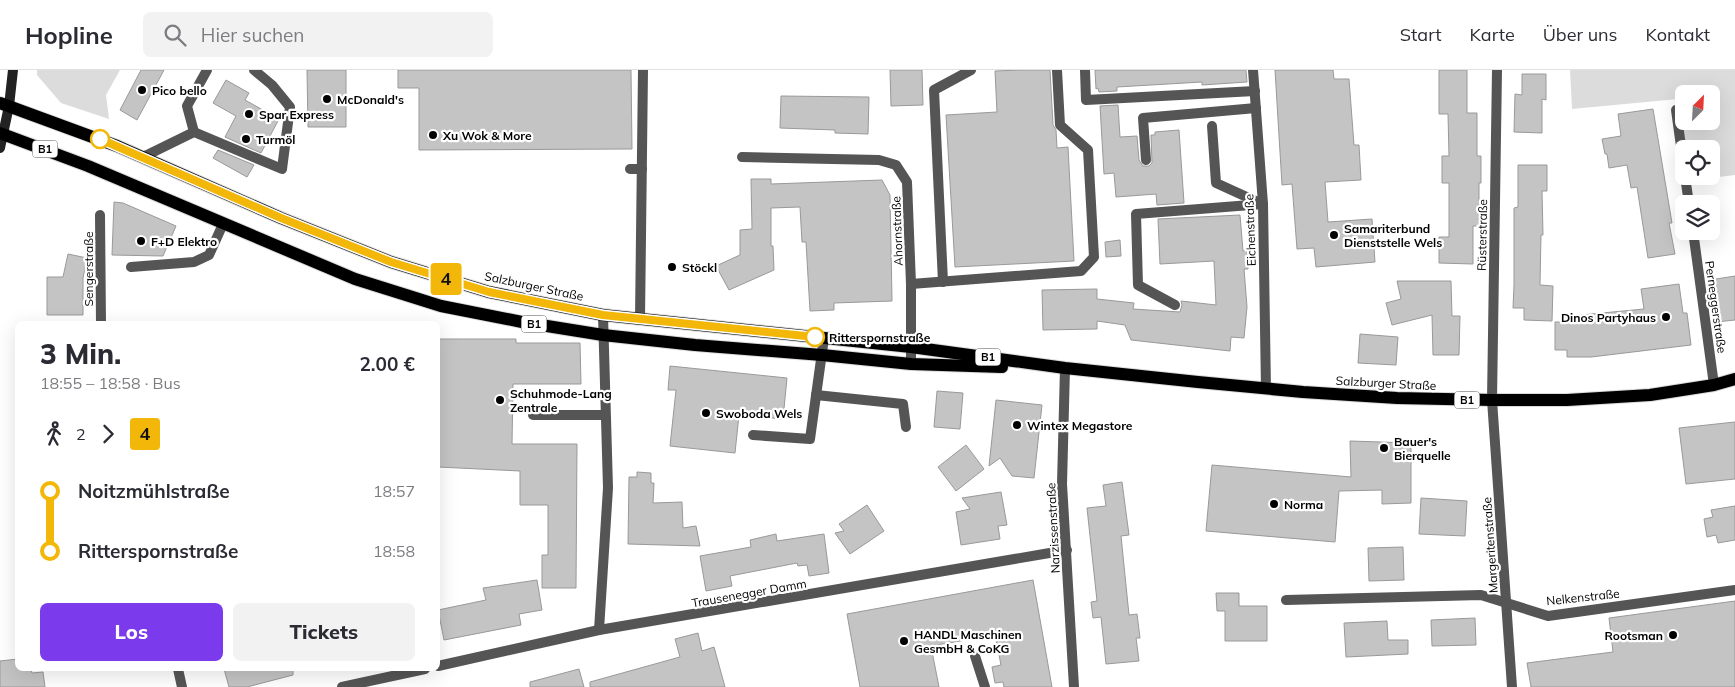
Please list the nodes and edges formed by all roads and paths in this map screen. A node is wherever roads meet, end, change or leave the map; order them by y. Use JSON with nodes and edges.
{"nodes":[{"id":1,"x":13,"y":70,"type":"edge"},
{"id":2,"x":207,"y":70,"type":"edge"},
{"id":3,"x":254,"y":70,"type":"edge"},
{"id":4,"x":643,"y":70,"type":"edge"},
{"id":5,"x":971,"y":70,"type":"edge"},
{"id":6,"x":1057,"y":70,"type":"edge"},
{"id":7,"x":1085,"y":70,"type":"edge"},
{"id":8,"x":1253,"y":70,"type":"edge"},
{"id":9,"x":1497,"y":70,"type":"edge"},
{"id":10,"x":1255,"y":91,"type":"junction"},
{"id":11,"x":4,"y":104,"type":"edge"},
{"id":12,"x":1256,"y":108,"type":"junction"},
{"id":13,"x":1212,"y":126,"type":"dead end"},
{"id":14,"x":194,"y":132,"type":"junction"},
{"id":15,"x":1,"y":133,"type":"edge"},
{"id":16,"x":0,"y":148,"type":"edge"},
{"id":17,"x":143,"y":157,"type":"junction"},
{"id":18,"x":742,"y":157,"type":"dead end"},
{"id":19,"x":1146,"y":160,"type":"dead end"},
{"id":20,"x":630,"y":169,"type":"dead end"},
{"id":21,"x":642,"y":169,"type":"junction"},
{"id":22,"x":1263,"y":204,"type":"junction"},
{"id":23,"x":100,"y":215,"type":"dead end"},
{"id":24,"x":223,"y":224,"type":"junction"},
{"id":25,"x":1694,"y":240,"type":"edge"},
{"id":26,"x":131,"y":267,"type":"dead end"},
{"id":27,"x":944,"y":282,"type":"junction"},
{"id":28,"x":911,"y":284,"type":"junction"},
{"id":29,"x":1175,"y":305,"type":"dead end"},
{"id":30,"x":603,"y":315,"type":"junction"},
{"id":31,"x":640,"y":319,"type":"junction"},
{"id":32,"x":101,"y":321,"type":"edge"},
{"id":33,"x":602,"y":335,"type":"junction"},
{"id":34,"x":824,"y":338,"type":"junction"},
{"id":35,"x":911,"y":346,"type":"junction"},
{"id":36,"x":822,"y":355,"type":"junction"},
{"id":37,"x":910,"y":364,"type":"junction"},
{"id":38,"x":1065,"y":368,"type":"junction"},
{"id":39,"x":1735,"y":379,"type":"edge"},
{"id":40,"x":1714,"y":385,"type":"junction"},
{"id":41,"x":1266,"y":389,"type":"junction"},
{"id":42,"x":816,"y":395,"type":"junction"},
{"id":43,"x":1492,"y":400,"type":"junction"},
{"id":44,"x":533,"y":415,"type":"dead end"},
{"id":45,"x":605,"y":416,"type":"junction"},
{"id":46,"x":906,"y":427,"type":"dead end"},
{"id":47,"x":753,"y":435,"type":"dead end"},
{"id":48,"x":1067,"y":550,"type":"junction"},
{"id":49,"x":1735,"y":590,"type":"edge"},
{"id":50,"x":1286,"y":600,"type":"dead end"},
{"id":51,"x":1507,"y":603,"type":"junction"},
{"id":52,"x":599,"y":630,"type":"junction"},
{"id":53,"x":975,"y":656,"type":"dead end"},
{"id":54,"x":440,"y":666,"type":"edge"},
{"id":55,"x":178,"y":671,"type":"edge"},
{"id":56,"x":416,"y":671,"type":"edge"},
{"id":57,"x":182,"y":687,"type":"edge"},
{"id":58,"x":342,"y":687,"type":"edge"},
{"id":59,"x":985,"y":687,"type":"edge"},
{"id":60,"x":1074,"y":687,"type":"edge"},
{"id":61,"x":1512,"y":687,"type":"edge"}],
"edges":[{"from":1,"to":11,"type":"main road"},
{"from":2,"to":14,"type":"street"},
{"from":3,"to":14,"type":"street"},
{"from":4,"to":21,"type":"street"},
{"from":5,"to":27,"type":"street"},
{"from":6,"to":27,"type":"street"},
{"from":7,"to":10,"type":"street"},
{"from":8,"to":10,"type":"street","name":"Eichenstraße"},
{"from":9,"to":43,"type":"street","name":"Rüsterstraße"},
{"from":10,"to":12,"type":"street","name":"Eichenstraße"},
{"from":11,"to":15,"type":"main road"},
{"from":11,"to":17,"type":"main road","name":"Salzburger Straße","number":"B1"},
{"from":12,"to":19,"type":"street"},
{"from":12,"to":22,"type":"street","name":"Eichenstraße"},
{"from":13,"to":22,"type":"street"},
{"from":14,"to":17,"type":"street"},
{"from":15,"to":16,"type":"main road"},
{"from":15,"to":24,"type":"main road","name":"Salzburger Straße","number":"B1"},
{"from":17,"to":30,"type":"main road","name":"Salzburger Straße","number":"B1"},
{"from":18,"to":28,"type":"street","name":"Ahornstraße"},
{"from":20,"to":21,"type":"street"},
{"from":21,"to":31,"type":"street"},
{"from":22,"to":29,"type":"street"},
{"from":22,"to":41,"type":"street","name":"Eichenstraße"},
{"from":23,"to":32,"type":"street","name":"Sengerstraße"},
{"from":24,"to":26,"type":"street"},
{"from":24,"to":33,"type":"main road","name":"Salzburger Straße","number":"B1"},
{"from":25,"to":40,"type":"street","name":"Perneggerstraße"},
{"from":27,"to":28,"type":"street"},
{"from":28,"to":35,"type":"street","name":"Ahornstraße"},
{"from":30,"to":31,"type":"main road","name":"Salzburger Straße","number":"B1"},
{"from":30,"to":33,"type":"street"},
{"from":31,"to":34,"type":"main road","name":"Salzburger Straße","number":"B1"},
{"from":33,"to":36,"type":"main road","name":"Salzburger Straße","number":"B1"},
{"from":33,"to":45,"type":"street"},
{"from":34,"to":35,"type":"main road","name":"Salzburger Straße","number":"B1"},
{"from":34,"to":36,"type":"street"},
{"from":35,"to":37,"type":"street","name":"Ahornstraße"},
{"from":35,"to":38,"type":"main road","name":"Salzburger Straße","number":"B1"},
{"from":36,"to":37,"type":"main road","name":"Salzburger Straße","number":"B1"},
{"from":36,"to":42,"type":"street"},
{"from":37,"to":38,"type":"main road","name":"Salzburger Straße","number":"B1"},
{"from":38,"to":41,"type":"main road","name":"Salzburger Straße","number":"B1"},
{"from":38,"to":48,"type":"street","name":"Narzissenstraße"},
{"from":39,"to":40,"type":"main road","name":"Salzburger Straße","number":"B1"},
{"from":40,"to":43,"type":"main road","name":"Salzburger Straße","number":"B1"},
{"from":41,"to":43,"type":"main road","name":"Salzburger Straße","number":"B1"},
{"from":42,"to":46,"type":"street"},
{"from":42,"to":47,"type":"street"},
{"from":43,"to":51,"type":"street","name":"Margeritenstraße"},
{"from":44,"to":45,"type":"street"},
{"from":45,"to":52,"type":"street"},
{"from":48,"to":52,"type":"street","name":"Trausenegger Damm"},
{"from":48,"to":60,"type":"street","name":"Narzissenstraße"},
{"from":49,"to":51,"type":"street","name":"Nelkenstraße"},
{"from":50,"to":51,"type":"street","name":"Nelkenstraße"},
{"from":51,"to":61,"type":"street","name":"Margeritenstraße"},
{"from":52,"to":54,"type":"street","name":"Trausenegger Damm"},
{"from":53,"to":59,"type":"street"},
{"from":55,"to":57,"type":"street"},
{"from":56,"to":58,"type":"street"}]}
